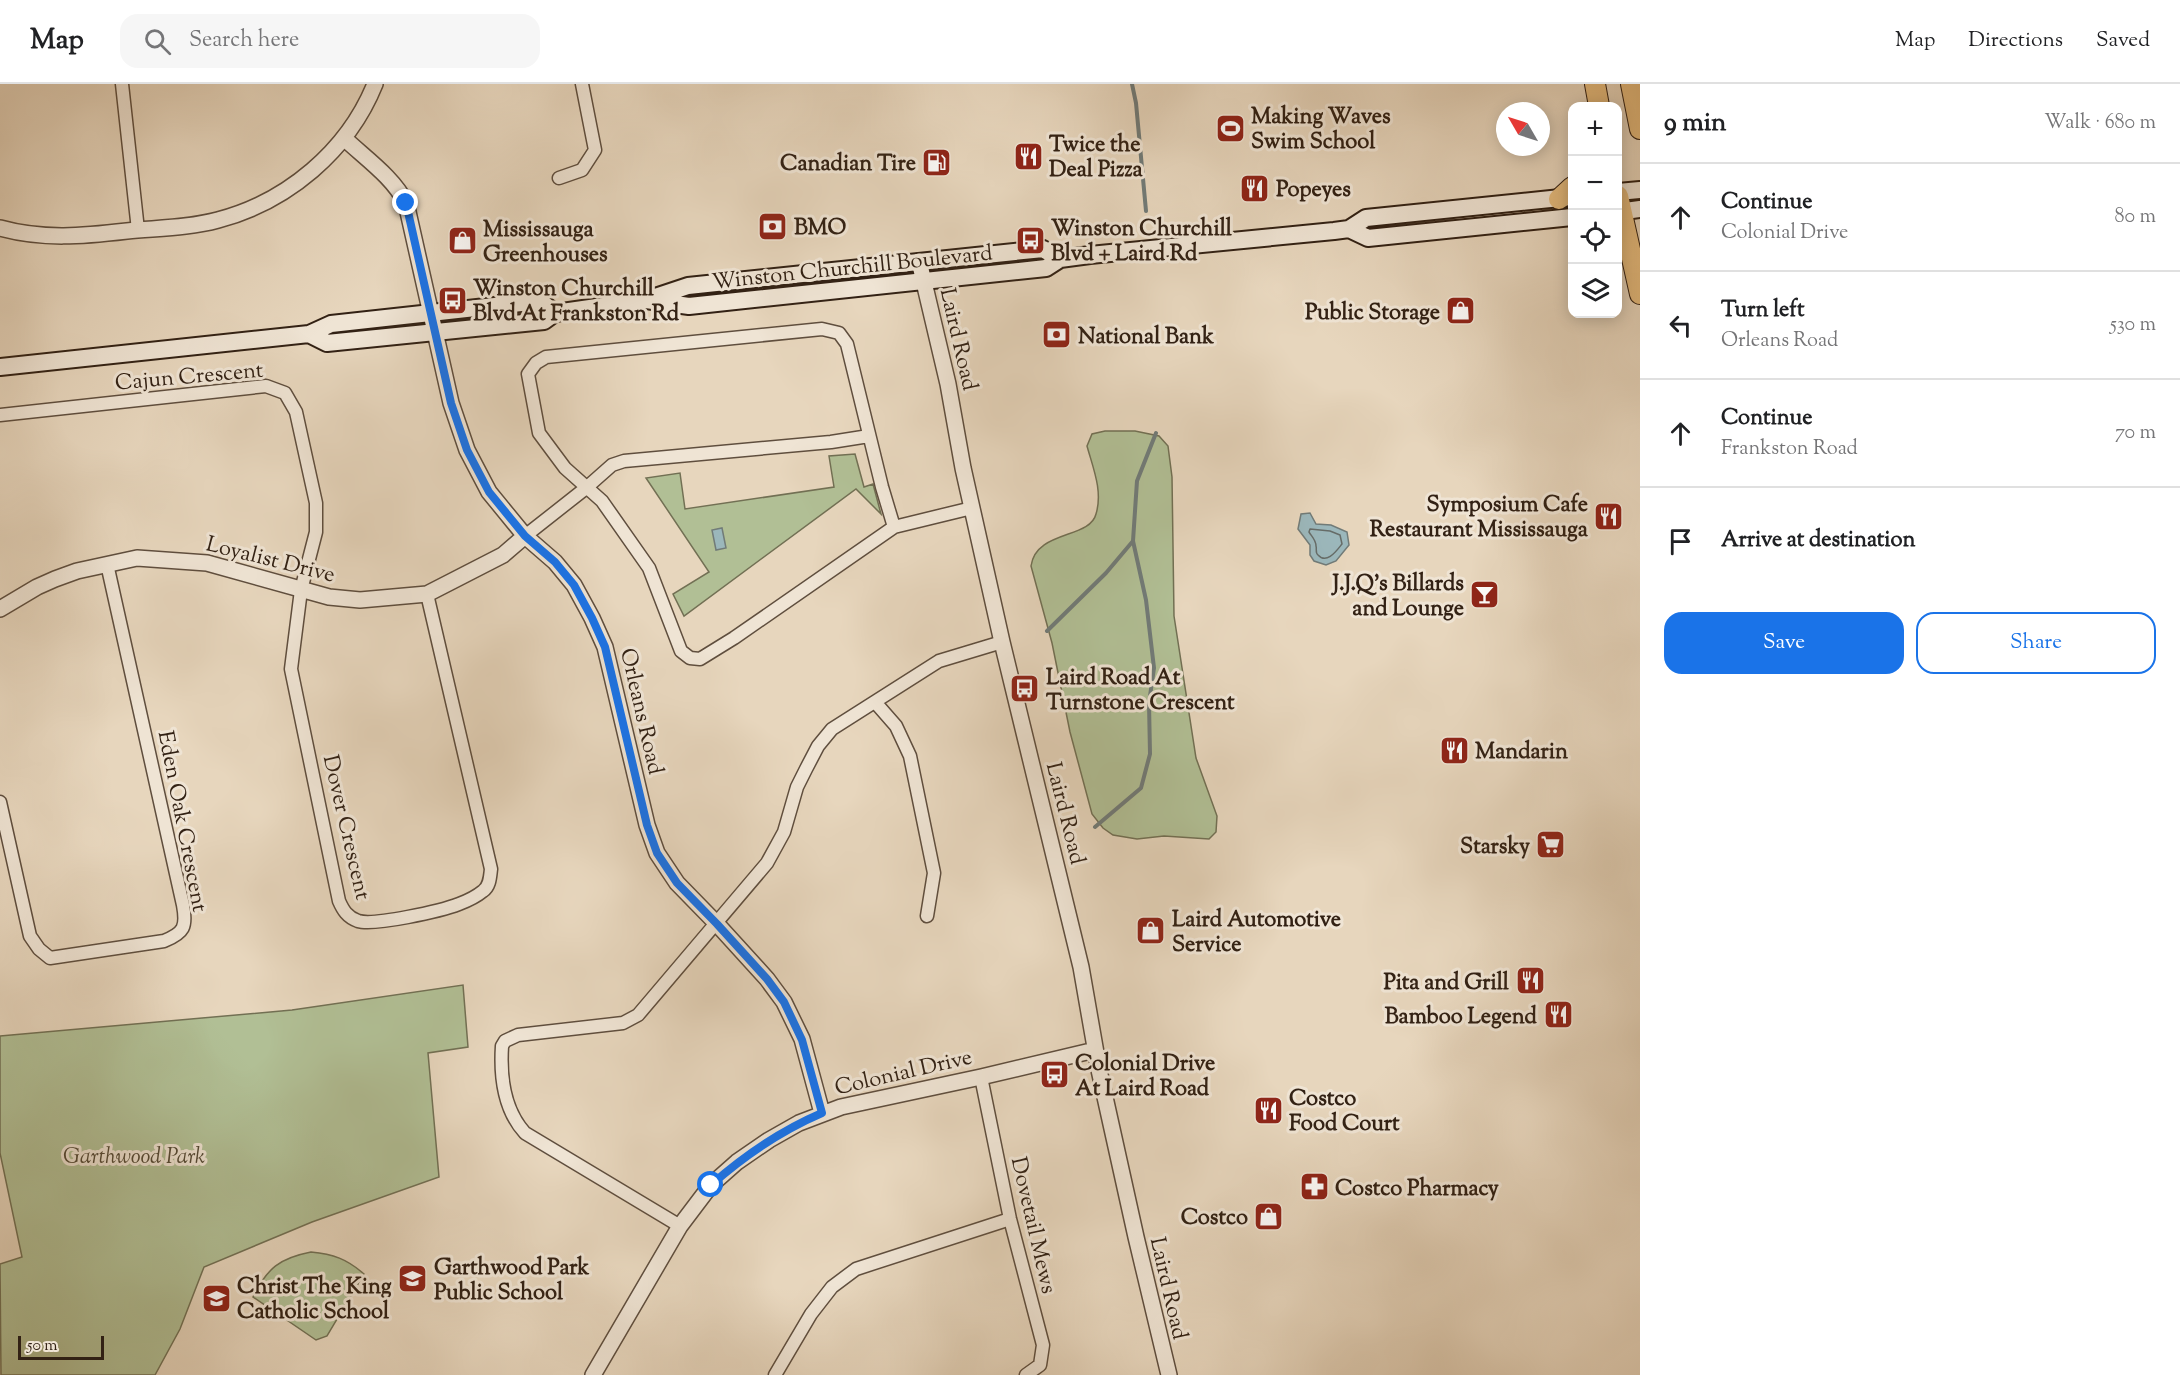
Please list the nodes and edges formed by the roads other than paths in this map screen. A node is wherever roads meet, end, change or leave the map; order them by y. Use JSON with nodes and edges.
{"nodes":[{"id":1,"x":122,"y":84,"type":"edge"},
{"id":2,"x":375,"y":84,"type":"edge"},
{"id":3,"x":582,"y":84,"type":"edge"},
{"id":4,"x":1594,"y":84,"type":"edge"},
{"id":5,"x":1631,"y":84,"type":"edge"},
{"id":6,"x":1598,"y":102,"type":"edge"},
{"id":7,"x":1640,"y":129,"type":"edge"},
{"id":8,"x":344,"y":138,"type":"junction"},
{"id":9,"x":559,"y":178,"type":"dead end"},
{"id":10,"x":1640,"y":190,"type":"edge"},
{"id":11,"x":1568,"y":194,"type":"edge"},
{"id":12,"x":1623,"y":204,"type":"edge"},
{"id":13,"x":1568,"y":217,"type":"edge"},
{"id":14,"x":0,"y":228,"type":"edge"},
{"id":15,"x":1349,"y":229,"type":"junction"},
{"id":16,"x":138,"y":230,"type":"junction"},
{"id":17,"x":1060,"y":259,"type":"junction"},
{"id":18,"x":919,"y":261,"type":"junction"},
{"id":19,"x":924,"y":280,"type":"junction"},
{"id":20,"x":1640,"y":294,"type":"edge"},
{"id":21,"x":646,"y":300,"type":"junction"},
{"id":22,"x":432,"y":313,"type":"junction"},
{"id":23,"x":555,"y":313,"type":"junction"},
{"id":24,"x":436,"y":333,"type":"junction"},
{"id":25,"x":309,"y":334,"type":"junction"},
{"id":26,"x":0,"y":367,"type":"edge"},
{"id":27,"x":0,"y":415,"type":"edge"},
{"id":28,"x":869,"y":436,"type":"junction"},
{"id":29,"x":586,"y":488,"type":"junction"},
{"id":30,"x":972,"y":508,"type":"junction"},
{"id":31,"x":894,"y":527,"type":"junction"},
{"id":32,"x":525,"y":536,"type":"junction"},
{"id":33,"x":107,"y":564,"type":"junction"},
{"id":34,"x":301,"y":590,"type":"junction"},
{"id":35,"x":427,"y":594,"type":"junction"},
{"id":36,"x":0,"y":609,"type":"edge"},
{"id":37,"x":1002,"y":642,"type":"junction"},
{"id":38,"x":875,"y":702,"type":"junction"},
{"id":39,"x":0,"y":802,"type":"edge"},
{"id":40,"x":927,"y":916,"type":"dead end"},
{"id":41,"x":717,"y":924,"type":"junction"},
{"id":42,"x":1095,"y":1050,"type":"junction"},
{"id":43,"x":981,"y":1077,"type":"junction"},
{"id":44,"x":822,"y":1113,"type":"junction"},
{"id":45,"x":1010,"y":1219,"type":"junction"},
{"id":46,"x":680,"y":1226,"type":"junction"},
{"id":47,"x":593,"y":1375,"type":"edge"},
{"id":48,"x":776,"y":1375,"type":"edge"},
{"id":49,"x":1026,"y":1375,"type":"edge"},
{"id":50,"x":1169,"y":1375,"type":"edge"}],
"edges":[{"from":1,"to":16,"type":"street"},
{"from":2,"to":8,"type":"street"},
{"from":3,"to":9,"type":"street"},
{"from":4,"to":6,"type":"main road"},
{"from":5,"to":7,"type":"main road"},
{"from":8,"to":16,"type":"street"},
{"from":8,"to":22,"type":"street","name":"Orleans Road"},
{"from":10,"to":12,"type":"main road"},
{"from":11,"to":15,"type":"main road","name":"Winston Churchill Boulevard"},
{"from":12,"to":20,"type":"main road"},
{"from":13,"to":15,"type":"main road","name":"Winston Churchill Boulevard"},
{"from":14,"to":16,"type":"street"},
{"from":15,"to":17,"type":"main road","name":"Winston Churchill Boulevard"},
{"from":17,"to":18,"type":"main road","name":"Winston Churchill Boulevard"},
{"from":17,"to":19,"type":"main road","name":"Winston Churchill Boulevard"},
{"from":18,"to":19,"type":"street","name":"Laird Road"},
{"from":18,"to":21,"type":"main road","name":"Winston Churchill Boulevard"},
{"from":19,"to":21,"type":"main road","name":"Winston Churchill Boulevard"},
{"from":19,"to":30,"type":"street","name":"Laird Road"},
{"from":21,"to":23,"type":"main road","name":"Winston Churchill Boulevard"},
{"from":22,"to":23,"type":"main road","name":"Winston Churchill Boulevard"},
{"from":22,"to":24,"type":"street","name":"Orleans Road"},
{"from":22,"to":25,"type":"main road","name":"Winston Churchill Boulevard"},
{"from":23,"to":24,"type":"main road","name":"Winston Churchill Boulevard"},
{"from":24,"to":25,"type":"main road","name":"Winston Churchill Boulevard"},
{"from":24,"to":32,"type":"street","name":"Orleans Road"},
{"from":25,"to":26,"type":"main road","name":"Winston Churchill Boulevard"},
{"from":27,"to":34,"type":"street","name":"Cajun Crescent"},
{"from":28,"to":29,"type":"street"},
{"from":28,"to":29,"type":"street"},
{"from":28,"to":31,"type":"street"},
{"from":29,"to":31,"type":"street"},
{"from":29,"to":32,"type":"street"},
{"from":30,"to":31,"type":"street"},
{"from":30,"to":37,"type":"street","name":"Laird Road"},
{"from":32,"to":35,"type":"street","name":"Loyalist Drive"},
{"from":32,"to":41,"type":"street","name":"Orleans Road"},
{"from":33,"to":34,"type":"street","name":"Loyalist Drive"},
{"from":33,"to":36,"type":"street","name":"Loyalist Drive"},
{"from":33,"to":39,"type":"street","name":"Eden Oak Crescent"},
{"from":34,"to":35,"type":"street","name":"Loyalist Drive"},
{"from":34,"to":35,"type":"street","name":"Dover Crescent"},
{"from":37,"to":38,"type":"street"},
{"from":37,"to":42,"type":"street","name":"Laird Road"},
{"from":38,"to":40,"type":"street"},
{"from":38,"to":41,"type":"street"},
{"from":41,"to":44,"type":"street","name":"Orleans Road"},
{"from":41,"to":46,"type":"street"},
{"from":42,"to":43,"type":"street","name":"Colonial Drive"},
{"from":42,"to":50,"type":"street","name":"Laird Road"},
{"from":43,"to":44,"type":"street","name":"Colonial Drive"},
{"from":43,"to":45,"type":"street","name":"Dovetail Mews"},
{"from":44,"to":46,"type":"street","name":"Colonial Drive"},
{"from":45,"to":48,"type":"street"},
{"from":45,"to":49,"type":"street","name":"Dovetail Mews"},
{"from":46,"to":47,"type":"street","name":"Colonial Drive"}]}
